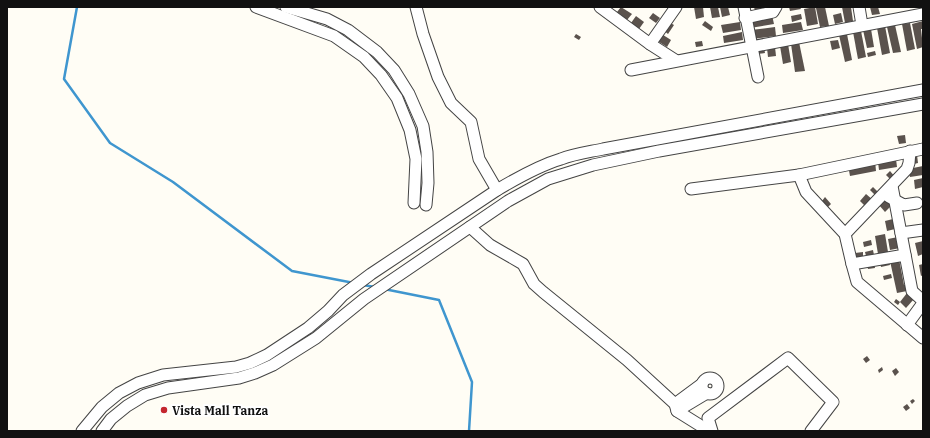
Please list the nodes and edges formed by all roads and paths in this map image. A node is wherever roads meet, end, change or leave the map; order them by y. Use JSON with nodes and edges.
{"nodes":[{"id":1,"x":256,"y":7,"type":"edge"},
{"id":2,"x":286,"y":7,"type":"edge"},
{"id":3,"x":416,"y":7,"type":"edge"},
{"id":4,"x":600,"y":7,"type":"edge"},
{"id":5,"x":676,"y":7,"type":"edge"},
{"id":6,"x":744,"y":7,"type":"edge"},
{"id":7,"x":776,"y":7,"type":"edge"},
{"id":8,"x":860,"y":7,"type":"edge"},
{"id":9,"x":923,"y":14,"type":"edge"},
{"id":10,"x":745,"y":18,"type":"junction"},
{"id":11,"x":862,"y":25,"type":"junction"},
{"id":12,"x":650,"y":44,"type":"junction"},
{"id":13,"x":751,"y":46,"type":"junction"},
{"id":14,"x":675,"y":60,"type":"junction"},
{"id":15,"x":631,"y":70,"type":"dead end"},
{"id":16,"x":758,"y":77,"type":"dead end"},
{"id":17,"x":923,"y":90,"type":"edge"},
{"id":18,"x":868,"y":100,"type":"junction"},
{"id":19,"x":923,"y":104,"type":"edge"},
{"id":20,"x":869,"y":113,"type":"junction"},
{"id":21,"x":923,"y":149,"type":"edge"},
{"id":22,"x":910,"y":151,"type":"junction"},
{"id":23,"x":798,"y":175,"type":"junction"},
{"id":24,"x":892,"y":186,"type":"junction"},
{"id":25,"x":497,"y":190,"type":"junction"},
{"id":26,"x":691,"y":190,"type":"dead end"},
{"id":27,"x":882,"y":196,"type":"junction"},
{"id":28,"x":894,"y":200,"type":"junction"},
{"id":29,"x":414,"y":203,"type":"dead end"},
{"id":30,"x":917,"y":203,"type":"dead end"},
{"id":31,"x":426,"y":205,"type":"dead end"},
{"id":32,"x":470,"y":227,"type":"junction"},
{"id":33,"x":923,"y":230,"type":"edge"},
{"id":34,"x":901,"y":233,"type":"junction"},
{"id":35,"x":845,"y":234,"type":"junction"},
{"id":36,"x":905,"y":256,"type":"junction"},
{"id":37,"x":852,"y":264,"type":"junction"},
{"id":38,"x":923,"y":302,"type":"edge"},
{"id":39,"x":907,"y":324,"type":"junction"},
{"id":40,"x":923,"y":338,"type":"edge"},
{"id":41,"x":192,"y":372,"type":"junction"},
{"id":42,"x":193,"y":384,"type":"junction"},
{"id":43,"x":724,"y":406,"type":"junction"},
{"id":44,"x":676,"y":407,"type":"junction"},
{"id":45,"x":82,"y":431,"type":"edge"},
{"id":46,"x":102,"y":431,"type":"edge"},
{"id":47,"x":709,"y":431,"type":"edge"},
{"id":48,"x":712,"y":431,"type":"edge"},
{"id":49,"x":812,"y":431,"type":"edge"}],
"edges":[{"from":1,"to":29,"type":"street"},
{"from":2,"to":31,"type":"street"},
{"from":3,"to":25,"type":"street"},
{"from":4,"to":12,"type":"street"},
{"from":5,"to":12,"type":"street"},
{"from":6,"to":10,"type":"street"},
{"from":7,"to":10,"type":"street"},
{"from":8,"to":11,"type":"street"},
{"from":9,"to":11,"type":"street"},
{"from":10,"to":13,"type":"street"},
{"from":11,"to":13,"type":"street"},
{"from":12,"to":14,"type":"street"},
{"from":13,"to":14,"type":"street"},
{"from":13,"to":16,"type":"street"},
{"from":14,"to":15,"type":"street"},
{"from":17,"to":18,"type":"street"},
{"from":18,"to":20,"type":"street"},
{"from":18,"to":25,"type":"street"},
{"from":19,"to":20,"type":"street"},
{"from":20,"to":32,"type":"street"},
{"from":21,"to":22,"type":"street"},
{"from":22,"to":23,"type":"street"},
{"from":22,"to":24,"type":"street"},
{"from":23,"to":26,"type":"street"},
{"from":23,"to":35,"type":"street"},
{"from":24,"to":27,"type":"street"},
{"from":24,"to":28,"type":"street"},
{"from":25,"to":41,"type":"street"},
{"from":27,"to":28,"type":"street"},
{"from":27,"to":35,"type":"street"},
{"from":28,"to":30,"type":"street"},
{"from":28,"to":34,"type":"street"},
{"from":32,"to":42,"type":"street"},
{"from":32,"to":44,"type":"street"},
{"from":33,"to":34,"type":"street"},
{"from":34,"to":36,"type":"street"},
{"from":35,"to":37,"type":"street"},
{"from":36,"to":37,"type":"street"},
{"from":36,"to":38,"type":"street"},
{"from":37,"to":39,"type":"street"},
{"from":38,"to":39,"type":"street"},
{"from":39,"to":40,"type":"street"},
{"from":41,"to":42,"type":"street"},
{"from":41,"to":45,"type":"street"},
{"from":42,"to":46,"type":"street"},
{"from":43,"to":44,"type":"street"},
{"from":43,"to":48,"type":"street"},
{"from":43,"to":49,"type":"street"},
{"from":44,"to":47,"type":"street"}]}
